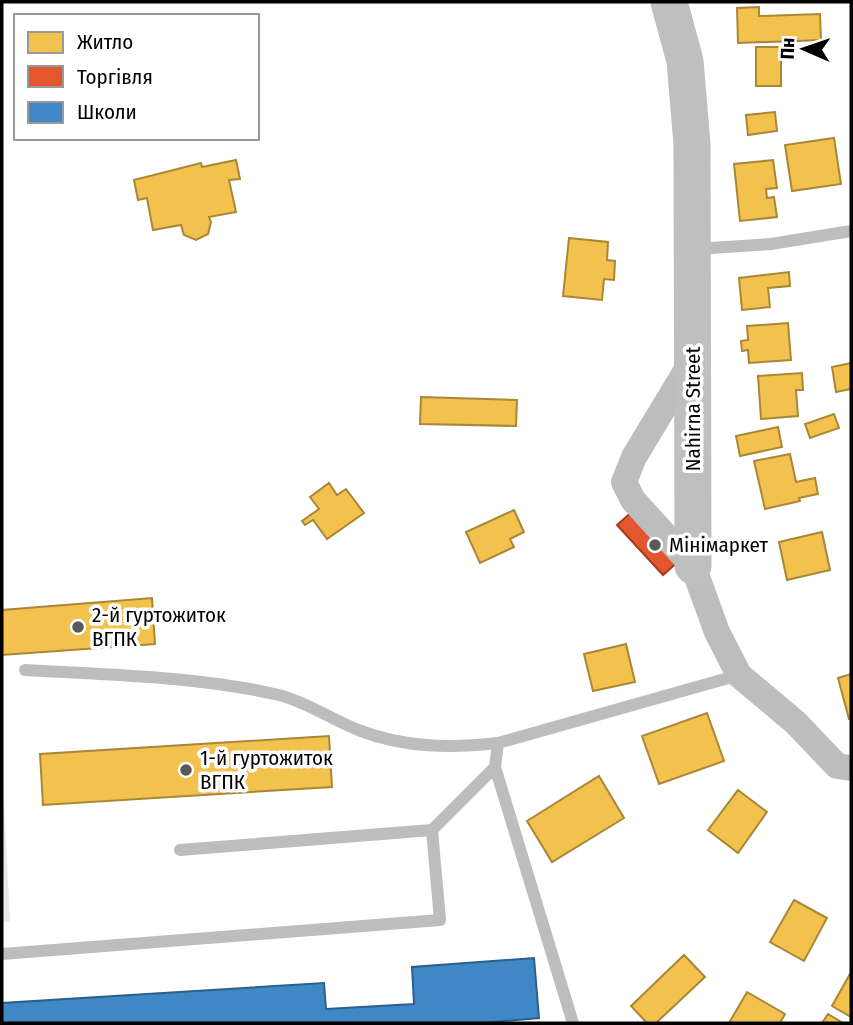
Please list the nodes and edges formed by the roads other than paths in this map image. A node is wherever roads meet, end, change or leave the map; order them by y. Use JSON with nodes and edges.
{"nodes":[{"id":1,"x":669,"y":2,"type":"edge"},
{"id":2,"x":851,"y":230,"type":"edge"},
{"id":3,"x":692,"y":249,"type":"junction"},
{"id":4,"x":692,"y":361,"type":"junction"},
{"id":5,"x":694,"y":566,"type":"junction"},
{"id":6,"x":25,"y":670,"type":"dead end"},
{"id":7,"x":739,"y":675,"type":"junction"},
{"id":8,"x":498,"y":743,"type":"junction"},
{"id":9,"x":495,"y":767,"type":"junction"},
{"id":10,"x":846,"y":773,"type":"edge"},
{"id":11,"x":432,"y":830,"type":"junction"},
{"id":12,"x":180,"y":850,"type":"dead end"},
{"id":13,"x":2,"y":954,"type":"edge"},
{"id":14,"x":573,"y":1023,"type":"edge"}],
"edges":[{"from":1,"to":3,"type":"street","name":"Nahirna Street"},
{"from":2,"to":3,"type":"lane"},
{"from":3,"to":4,"type":"street","name":"Nahirna Street"},
{"from":4,"to":5,"type":"street","name":"Nahirna Street"},
{"from":4,"to":5,"type":"street"},
{"from":5,"to":7,"type":"street","name":"Nahirna Street"},
{"from":6,"to":8,"type":"lane"},
{"from":7,"to":8,"type":"lane"},
{"from":7,"to":10,"type":"street","name":"Nahirna Street"},
{"from":8,"to":9,"type":"lane"},
{"from":9,"to":11,"type":"lane"},
{"from":9,"to":14,"type":"lane"},
{"from":11,"to":12,"type":"lane"},
{"from":11,"to":13,"type":"lane"}]}
